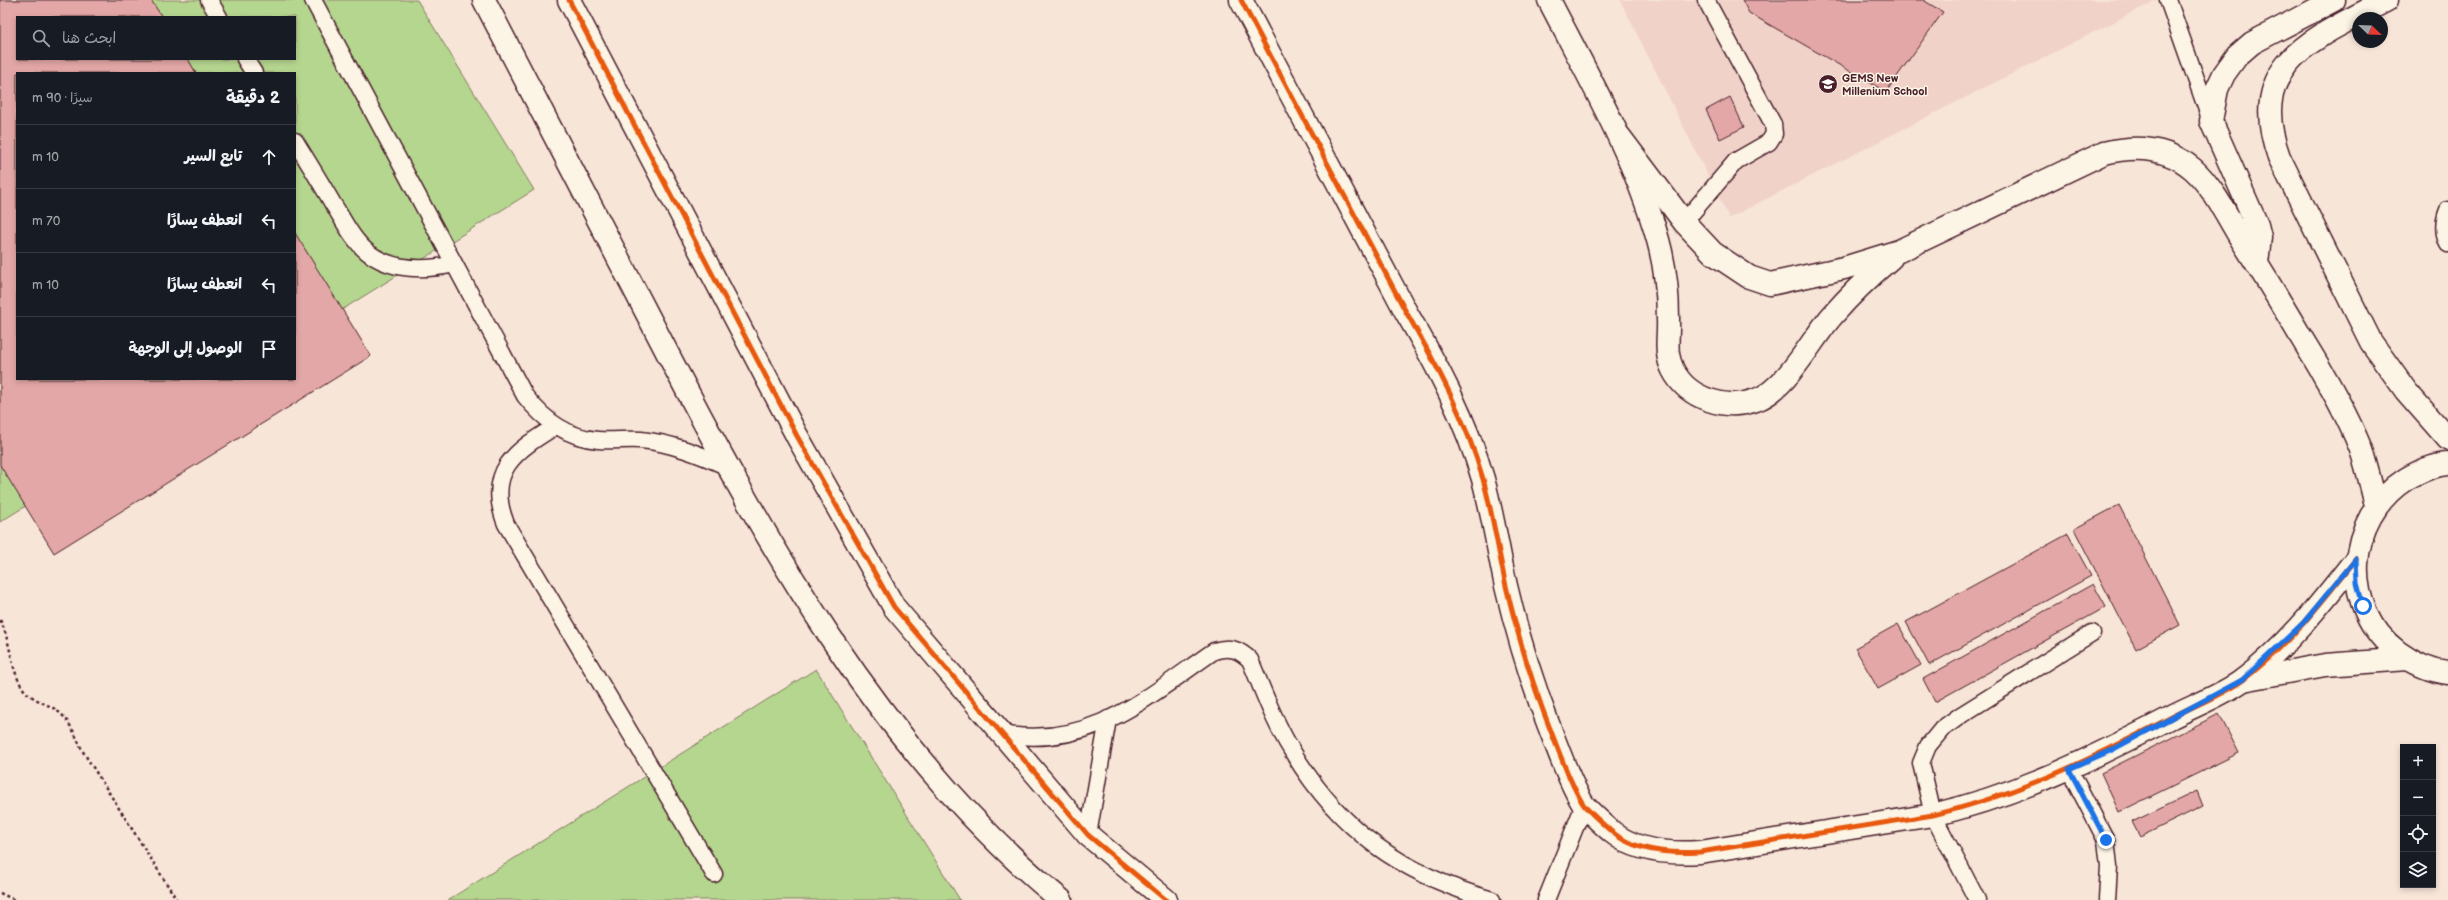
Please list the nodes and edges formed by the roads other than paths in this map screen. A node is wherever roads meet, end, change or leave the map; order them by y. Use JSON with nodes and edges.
{"nodes":[{"id":1,"x":209,"y":0,"type":"edge"},
{"id":2,"x":313,"y":0,"type":"edge"},
{"id":3,"x":484,"y":0,"type":"edge"},
{"id":4,"x":569,"y":0,"type":"edge"},
{"id":5,"x":1241,"y":0,"type":"edge"},
{"id":6,"x":1549,"y":0,"type":"edge"},
{"id":7,"x":1706,"y":0,"type":"edge"},
{"id":8,"x":2168,"y":0,"type":"edge"},
{"id":9,"x":2334,"y":0,"type":"edge"},
{"id":10,"x":2387,"y":0,"type":"edge"},
{"id":11,"x":219,"y":16,"type":"edge"},
{"id":12,"x":246,"y":60,"type":"edge"},
{"id":13,"x":253,"y":72,"type":"edge"},
{"id":14,"x":2211,"y":121,"type":"junction"},
{"id":15,"x":1620,"y":137,"type":"junction"},
{"id":16,"x":296,"y":143,"type":"edge"},
{"id":17,"x":2448,"y":210,"type":"edge"},
{"id":18,"x":1684,"y":222,"type":"junction"},
{"id":19,"x":2448,"y":244,"type":"edge"},
{"id":20,"x":1899,"y":251,"type":"junction"},
{"id":21,"x":2257,"y":263,"type":"junction"},
{"id":22,"x":454,"y":264,"type":"junction"},
{"id":23,"x":556,"y":426,"type":"junction"},
{"id":24,"x":2448,"y":439,"type":"edge"},
{"id":25,"x":2448,"y":464,"type":"edge"},
{"id":26,"x":726,"y":466,"type":"junction"},
{"id":27,"x":2376,"y":506,"type":"junction"},
{"id":28,"x":2356,"y":559,"type":"junction"},
{"id":29,"x":2092,"y":633,"type":"dead end"},
{"id":30,"x":2408,"y":660,"type":"junction"},
{"id":31,"x":2446,"y":674,"type":"edge"},
{"id":32,"x":2242,"y":680,"type":"junction"},
{"id":33,"x":1108,"y":719,"type":"junction"},
{"id":34,"x":1003,"y":734,"type":"junction"},
{"id":35,"x":2069,"y":769,"type":"junction"},
{"id":36,"x":1584,"y":805,"type":"junction"},
{"id":37,"x":1933,"y":815,"type":"junction"},
{"id":38,"x":1088,"y":835,"type":"junction"},
{"id":39,"x":714,"y":874,"type":"dead end"},
{"id":40,"x":1061,"y":900,"type":"edge"},
{"id":41,"x":1166,"y":900,"type":"edge"},
{"id":42,"x":1492,"y":900,"type":"edge"},
{"id":43,"x":1546,"y":900,"type":"edge"},
{"id":44,"x":1976,"y":900,"type":"edge"},
{"id":45,"x":2107,"y":900,"type":"edge"}],
"edges":[{"from":1,"to":11,"type":"lane"},
{"from":2,"to":22,"type":"lane"},
{"from":3,"to":26,"type":"street"},
{"from":4,"to":34,"type":"street"},
{"from":5,"to":36,"type":"street"},
{"from":6,"to":15,"type":"street"},
{"from":7,"to":18,"type":"lane"},
{"from":8,"to":14,"type":"lane"},
{"from":9,"to":14,"type":"street"},
{"from":10,"to":24,"type":"street"},
{"from":12,"to":13,"type":"lane"},
{"from":14,"to":21,"type":"street"},
{"from":15,"to":18,"type":"street"},
{"from":15,"to":20,"type":"street"},
{"from":16,"to":22,"type":"lane"},
{"from":17,"to":19,"type":"lane"},
{"from":18,"to":20,"type":"street"},
{"from":20,"to":21,"type":"street"},
{"from":21,"to":27,"type":"street"},
{"from":22,"to":23,"type":"lane"},
{"from":23,"to":26,"type":"lane"},
{"from":23,"to":39,"type":"lane"},
{"from":25,"to":27,"type":"street"},
{"from":26,"to":40,"type":"street"},
{"from":27,"to":28,"type":"street"},
{"from":28,"to":30,"type":"street"},
{"from":28,"to":32,"type":"street"},
{"from":29,"to":37,"type":"lane"},
{"from":30,"to":31,"type":"street"},
{"from":30,"to":32,"type":"street"},
{"from":32,"to":35,"type":"street"},
{"from":33,"to":34,"type":"lane"},
{"from":33,"to":38,"type":"lane"},
{"from":33,"to":42,"type":"lane"},
{"from":34,"to":38,"type":"street"},
{"from":35,"to":37,"type":"street"},
{"from":35,"to":45,"type":"lane"},
{"from":36,"to":37,"type":"street"},
{"from":36,"to":43,"type":"lane"},
{"from":37,"to":44,"type":"lane"},
{"from":38,"to":41,"type":"street"}]}
